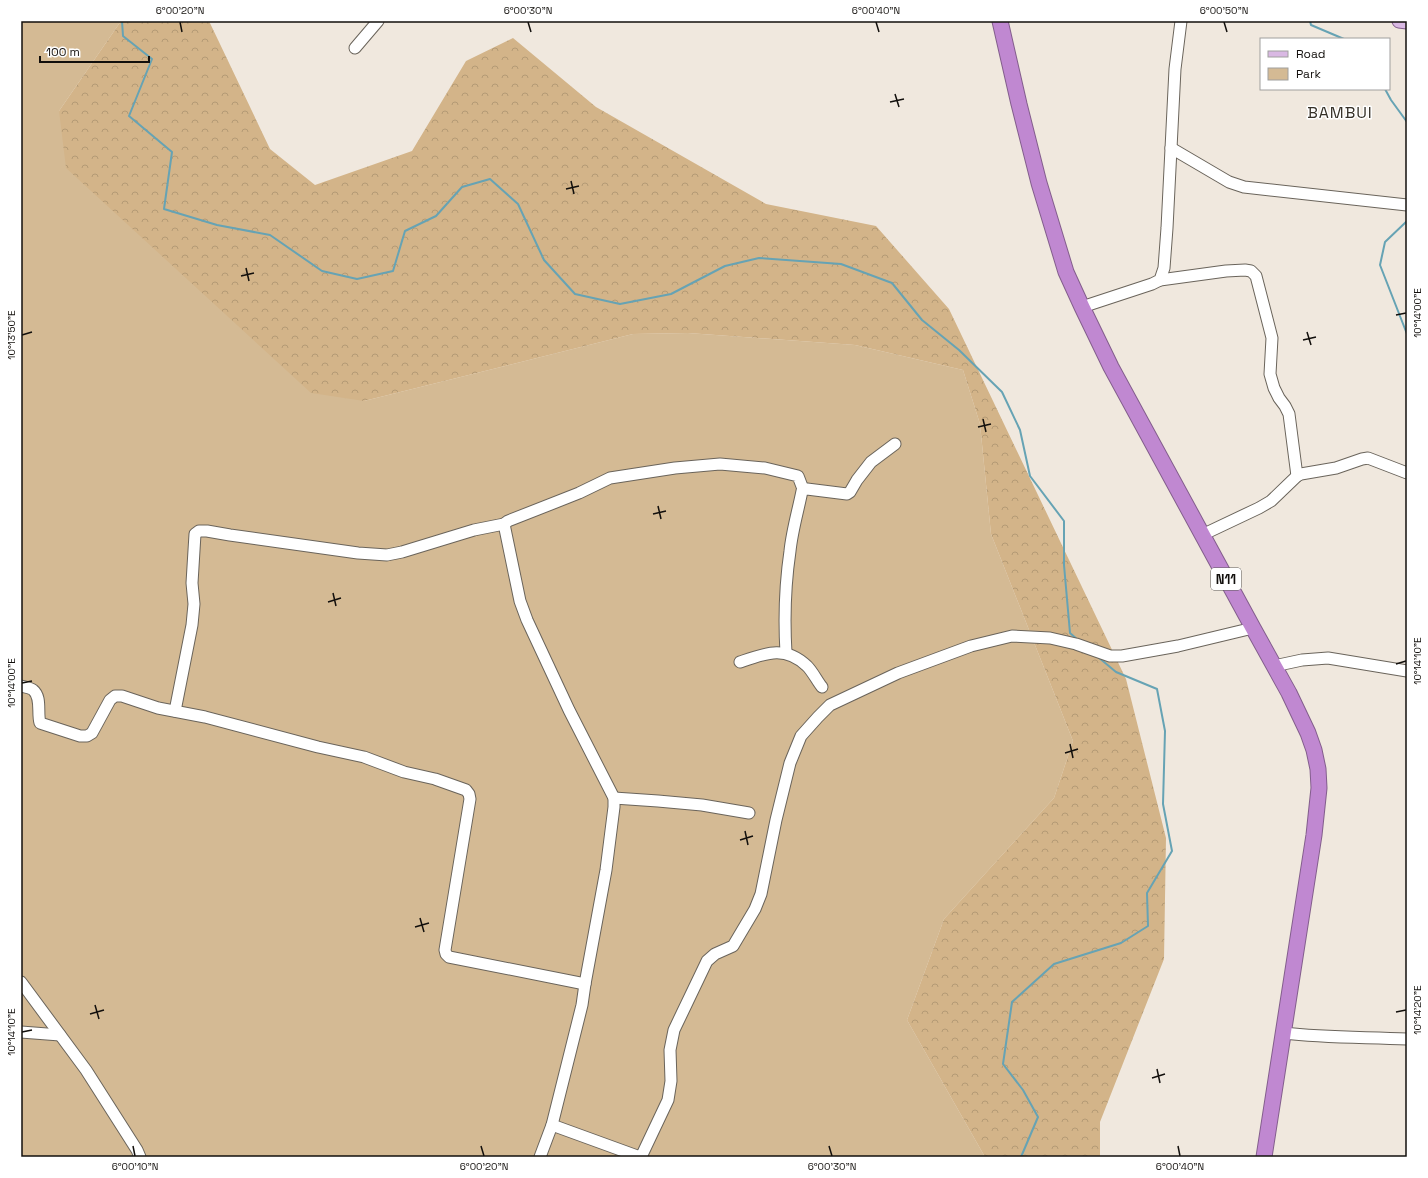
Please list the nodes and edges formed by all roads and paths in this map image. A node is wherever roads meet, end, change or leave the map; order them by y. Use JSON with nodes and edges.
{"nodes":[{"id":1,"x":378,"y":21,"type":"edge"},
{"id":2,"x":1000,"y":21,"type":"edge"},
{"id":3,"x":1181,"y":21,"type":"edge"},
{"id":4,"x":1400,"y":21,"type":"edge"},
{"id":5,"x":1407,"y":22,"type":"edge"},
{"id":6,"x":355,"y":48,"type":"dead end"},
{"id":7,"x":1171,"y":148,"type":"junction"},
{"id":8,"x":1407,"y":205,"type":"edge"},
{"id":9,"x":1160,"y":280,"type":"junction"},
{"id":10,"x":1082,"y":307,"type":"junction"},
{"id":11,"x":895,"y":444,"type":"dead end"},
{"id":12,"x":1407,"y":474,"type":"edge"},
{"id":13,"x":1297,"y":476,"type":"junction"},
{"id":14,"x":803,"y":489,"type":"junction"},
{"id":15,"x":504,"y":524,"type":"junction"},
{"id":16,"x":1202,"y":535,"type":"junction"},
{"id":17,"x":1253,"y":628,"type":"junction"},
{"id":18,"x":786,"y":653,"type":"junction"},
{"id":19,"x":740,"y":662,"type":"dead end"},
{"id":20,"x":1274,"y":666,"type":"junction"},
{"id":21,"x":1407,"y":671,"type":"edge"},
{"id":22,"x":21,"y":686,"type":"edge"},
{"id":23,"x":822,"y":687,"type":"dead end"},
{"id":24,"x":175,"y":711,"type":"junction"},
{"id":25,"x":614,"y":798,"type":"junction"},
{"id":26,"x":749,"y":813,"type":"dead end"},
{"id":27,"x":21,"y":982,"type":"edge"},
{"id":28,"x":585,"y":984,"type":"junction"},
{"id":29,"x":21,"y":1032,"type":"edge"},
{"id":30,"x":1284,"y":1033,"type":"junction"},
{"id":31,"x":60,"y":1035,"type":"junction"},
{"id":32,"x":1407,"y":1039,"type":"edge"},
{"id":33,"x":552,"y":1125,"type":"junction"},
{"id":34,"x":140,"y":1157,"type":"edge"},
{"id":35,"x":540,"y":1157,"type":"edge"},
{"id":36,"x":641,"y":1157,"type":"edge"},
{"id":37,"x":1264,"y":1157,"type":"edge"}],
"edges":[{"from":1,"to":6,"type":"street"},
{"from":2,"to":10,"type":"highway","number":"N11"},
{"from":3,"to":7,"type":"street"},
{"from":4,"to":5,"type":"main road"},
{"from":7,"to":8,"type":"street"},
{"from":7,"to":9,"type":"street"},
{"from":9,"to":10,"type":"street"},
{"from":9,"to":13,"type":"street"},
{"from":10,"to":16,"type":"highway","number":"N11"},
{"from":11,"to":14,"type":"street"},
{"from":12,"to":13,"type":"street"},
{"from":13,"to":16,"type":"street"},
{"from":14,"to":15,"type":"street"},
{"from":14,"to":18,"type":"street"},
{"from":15,"to":24,"type":"street"},
{"from":15,"to":25,"type":"street"},
{"from":16,"to":17,"type":"highway","number":"N11"},
{"from":17,"to":20,"type":"highway","number":"N11"},
{"from":17,"to":36,"type":"street"},
{"from":18,"to":19,"type":"street"},
{"from":18,"to":23,"type":"street"},
{"from":20,"to":21,"type":"street"},
{"from":20,"to":30,"type":"highway","number":"N11"},
{"from":22,"to":24,"type":"street"},
{"from":24,"to":28,"type":"street"},
{"from":25,"to":26,"type":"street"},
{"from":25,"to":28,"type":"street"},
{"from":27,"to":31,"type":"street"},
{"from":28,"to":33,"type":"street"},
{"from":29,"to":31,"type":"street"},
{"from":30,"to":32,"type":"street"},
{"from":30,"to":37,"type":"highway","number":"N11"},
{"from":31,"to":34,"type":"street"},
{"from":33,"to":35,"type":"street"},
{"from":33,"to":36,"type":"street"}]}
